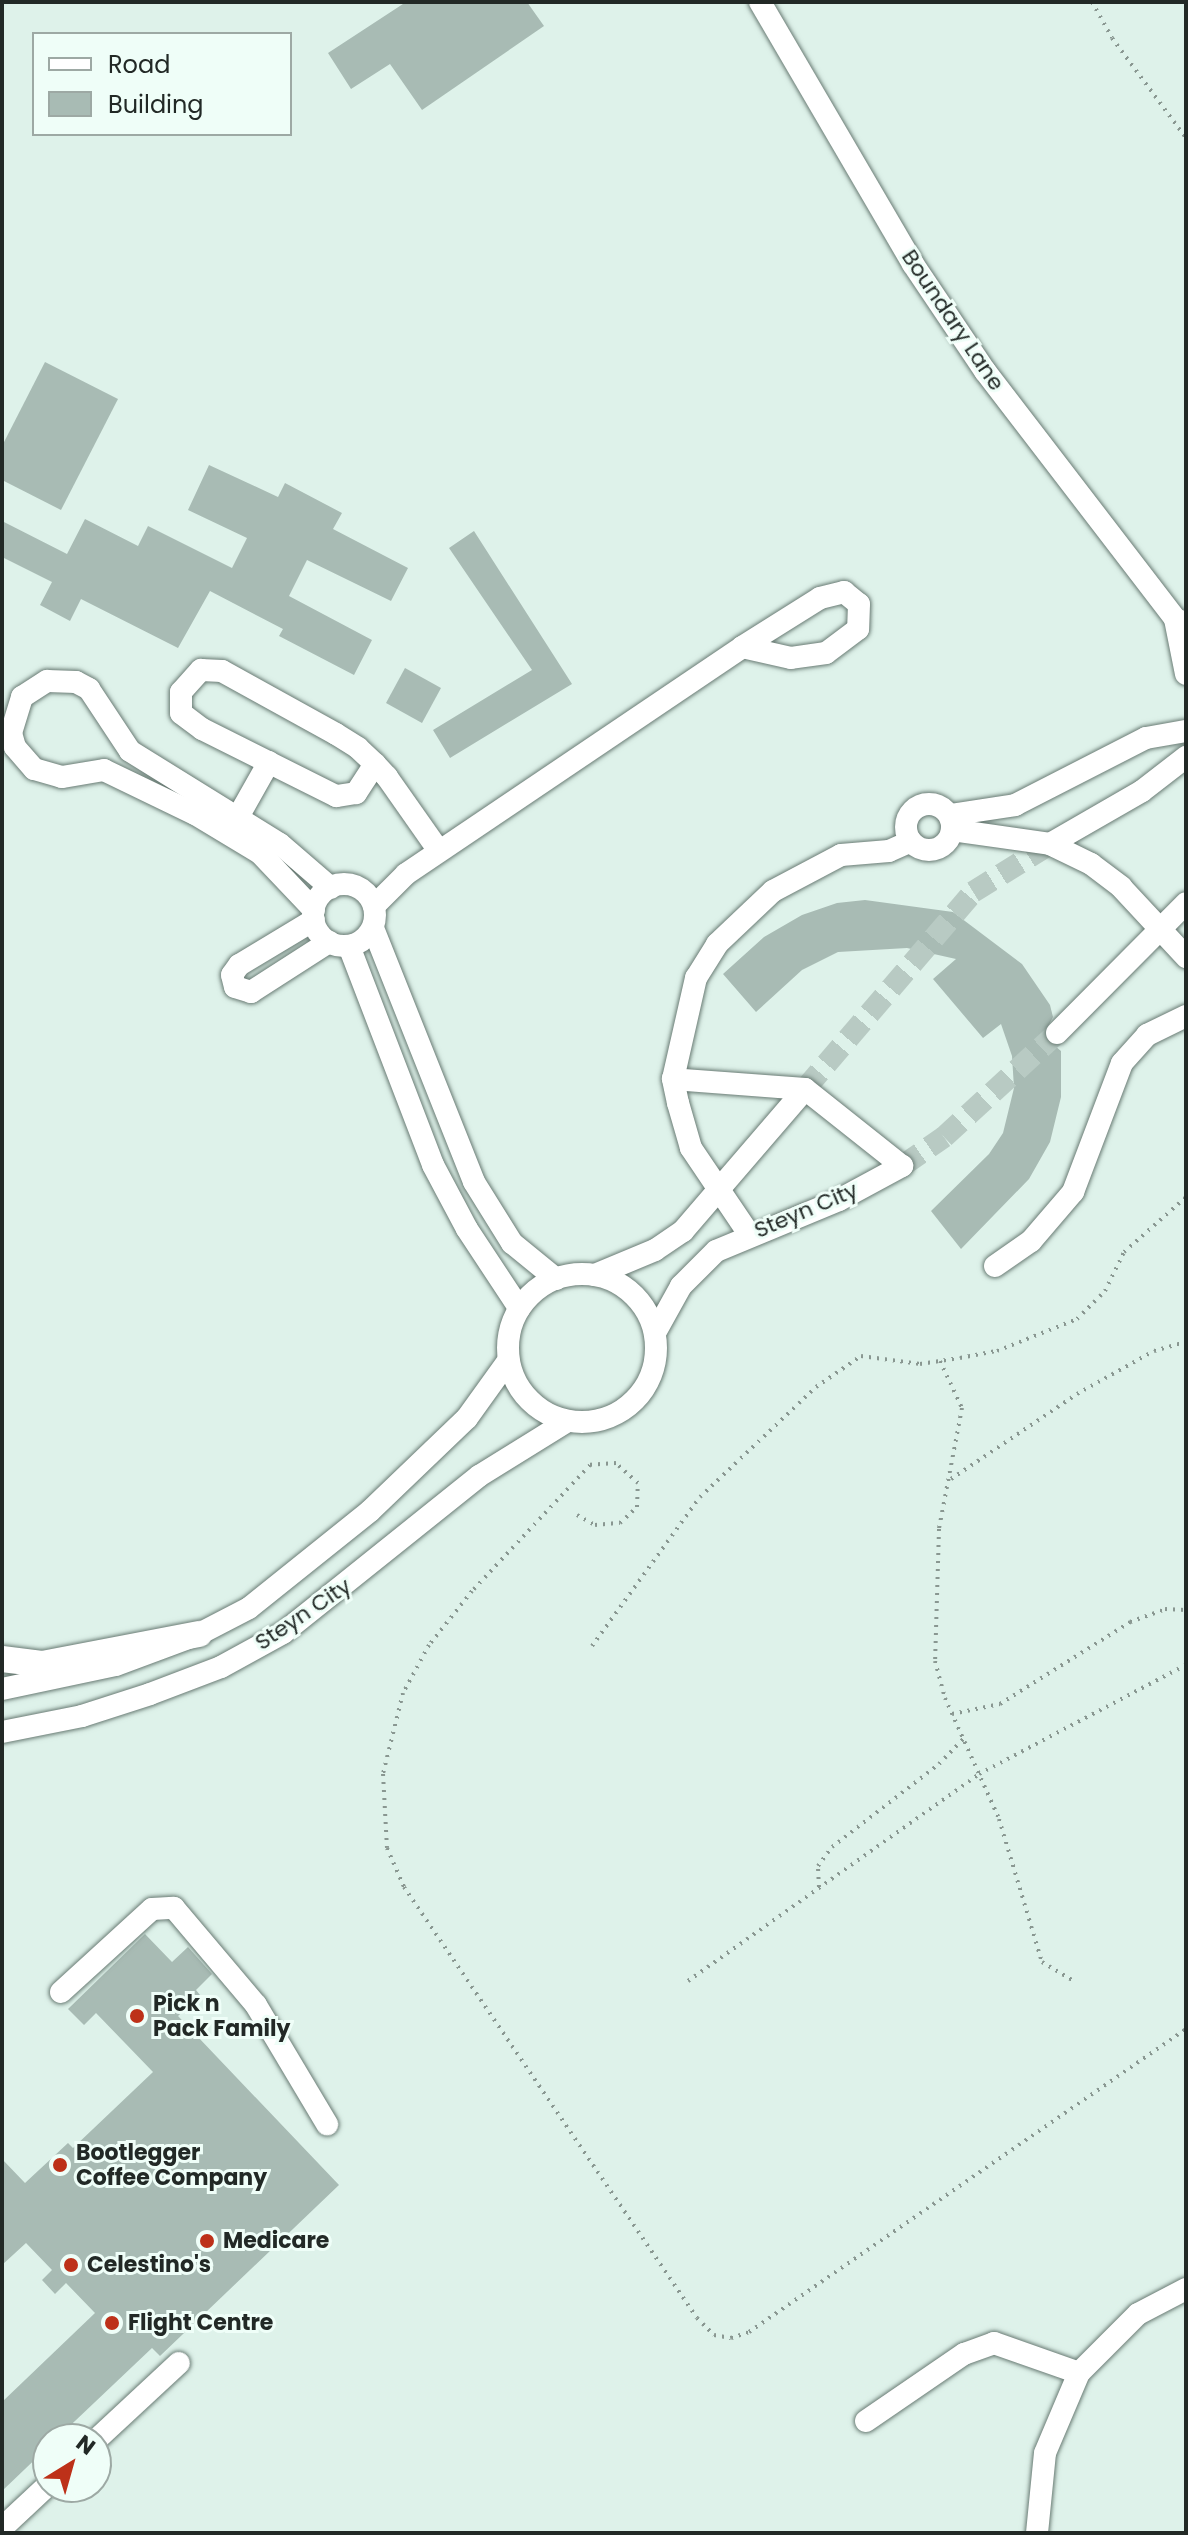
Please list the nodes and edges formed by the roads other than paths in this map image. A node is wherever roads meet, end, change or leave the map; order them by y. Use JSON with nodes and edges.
{"nodes":[{"id":1,"x":760,"y":2,"type":"edge"},
{"id":2,"x":1181,"y":621,"type":"edge"},
{"id":3,"x":742,"y":647,"type":"junction"},
{"id":4,"x":1186,"y":674,"type":"edge"},
{"id":5,"x":7,"y":717,"type":"edge"},
{"id":6,"x":1186,"y":731,"type":"edge"},
{"id":7,"x":1186,"y":757,"type":"edge"},
{"id":8,"x":269,"y":762,"type":"junction"},
{"id":9,"x":375,"y":764,"type":"junction"},
{"id":10,"x":238,"y":817,"type":"junction"},
{"id":11,"x":951,"y":823,"type":"junction"},
{"id":12,"x":911,"y":841,"type":"junction"},
{"id":13,"x":1050,"y":844,"type":"junction"},
{"id":14,"x":439,"y":851,"type":"junction"},
{"id":15,"x":331,"y":888,"type":"junction"},
{"id":16,"x":1186,"y":903,"type":"edge"},
{"id":17,"x":370,"y":908,"type":"junction"},
{"id":18,"x":314,"y":915,"type":"junction"},
{"id":19,"x":1159,"y":928,"type":"junction"},
{"id":20,"x":339,"y":944,"type":"junction"},
{"id":21,"x":1186,"y":957,"type":"edge"},
{"id":22,"x":1186,"y":1016,"type":"edge"},
{"id":23,"x":1057,"y":1033,"type":"tunnel mouth"},
{"id":24,"x":673,"y":1079,"type":"junction"},
{"id":25,"x":805,"y":1089,"type":"junction"},
{"id":26,"x":719,"y":1195,"type":"junction"},
{"id":27,"x":749,"y":1234,"type":"junction"},
{"id":28,"x":995,"y":1266,"type":"dead end"},
{"id":29,"x":595,"y":1275,"type":"junction"},
{"id":30,"x":556,"y":1279,"type":"junction"},
{"id":31,"x":519,"y":1308,"type":"junction"},
{"id":32,"x":655,"y":1333,"type":"junction"},
{"id":33,"x":508,"y":1361,"type":"junction"},
{"id":34,"x":566,"y":1422,"type":"junction"},
{"id":35,"x":199,"y":1634,"type":"junction"},
{"id":36,"x":2,"y":1659,"type":"edge"},
{"id":37,"x":2,"y":1689,"type":"edge"},
{"id":38,"x":2,"y":1732,"type":"edge"},
{"id":39,"x":61,"y":1992,"type":"dead end"},
{"id":40,"x":327,"y":2124,"type":"dead end"},
{"id":41,"x":1186,"y":2289,"type":"edge"},
{"id":42,"x":179,"y":2363,"type":"dead end"},
{"id":43,"x":1079,"y":2373,"type":"junction"},
{"id":44,"x":866,"y":2421,"type":"dead end"},
{"id":45,"x":112,"y":2425,"type":"edge"},
{"id":46,"x":32,"y":2500,"type":"edge"},
{"id":47,"x":2,"y":2528,"type":"edge"},
{"id":48,"x":1037,"y":2533,"type":"edge"}],
"edges":[{"from":1,"to":2,"type":"street","name":"Boundary Lane"},
{"from":2,"to":4,"type":"street","name":"Boundary Lane"},
{"from":3,"to":3,"type":"street"},
{"from":3,"to":14,"type":"street"},
{"from":5,"to":10,"type":"street"},
{"from":5,"to":18,"type":"street"},
{"from":6,"to":11,"type":"street"},
{"from":7,"to":13,"type":"street"},
{"from":8,"to":9,"type":"street"},
{"from":8,"to":9,"type":"street"},
{"from":8,"to":10,"type":"street"},
{"from":9,"to":14,"type":"street"},
{"from":10,"to":15,"type":"street"},
{"from":11,"to":12,"type":"street"},
{"from":11,"to":12,"type":"street"},
{"from":11,"to":13,"type":"street"},
{"from":12,"to":24,"type":"street"},
{"from":13,"to":19,"type":"street"},
{"from":14,"to":17,"type":"street"},
{"from":15,"to":17,"type":"street"},
{"from":15,"to":18,"type":"street"},
{"from":16,"to":19,"type":"street"},
{"from":17,"to":20,"type":"street"},
{"from":17,"to":30,"type":"street"},
{"from":18,"to":20,"type":"street"},
{"from":18,"to":20,"type":"street"},
{"from":19,"to":21,"type":"street"},
{"from":19,"to":23,"type":"street"},
{"from":20,"to":31,"type":"street"},
{"from":22,"to":28,"type":"street"},
{"from":24,"to":25,"type":"street"},
{"from":24,"to":26,"type":"street"},
{"from":25,"to":26,"type":"street"},
{"from":25,"to":27,"type":"street","name":"Steyn City"},
{"from":26,"to":27,"type":"street"},
{"from":26,"to":29,"type":"street"},
{"from":27,"to":32,"type":"street","name":"Steyn City"},
{"from":29,"to":30,"type":"street"},
{"from":29,"to":32,"type":"street"},
{"from":30,"to":31,"type":"street"},
{"from":31,"to":33,"type":"street"},
{"from":32,"to":34,"type":"street"},
{"from":33,"to":34,"type":"street"},
{"from":33,"to":35,"type":"street","name":"Steyn City"},
{"from":34,"to":38,"type":"street","name":"Steyn City"},
{"from":35,"to":36,"type":"main road"},
{"from":35,"to":37,"type":"street","name":"Steyn City"},
{"from":39,"to":40,"type":"street"},
{"from":41,"to":43,"type":"street"},
{"from":42,"to":45,"type":"street"},
{"from":43,"to":44,"type":"street"},
{"from":43,"to":48,"type":"street"},
{"from":46,"to":47,"type":"street"}]}
